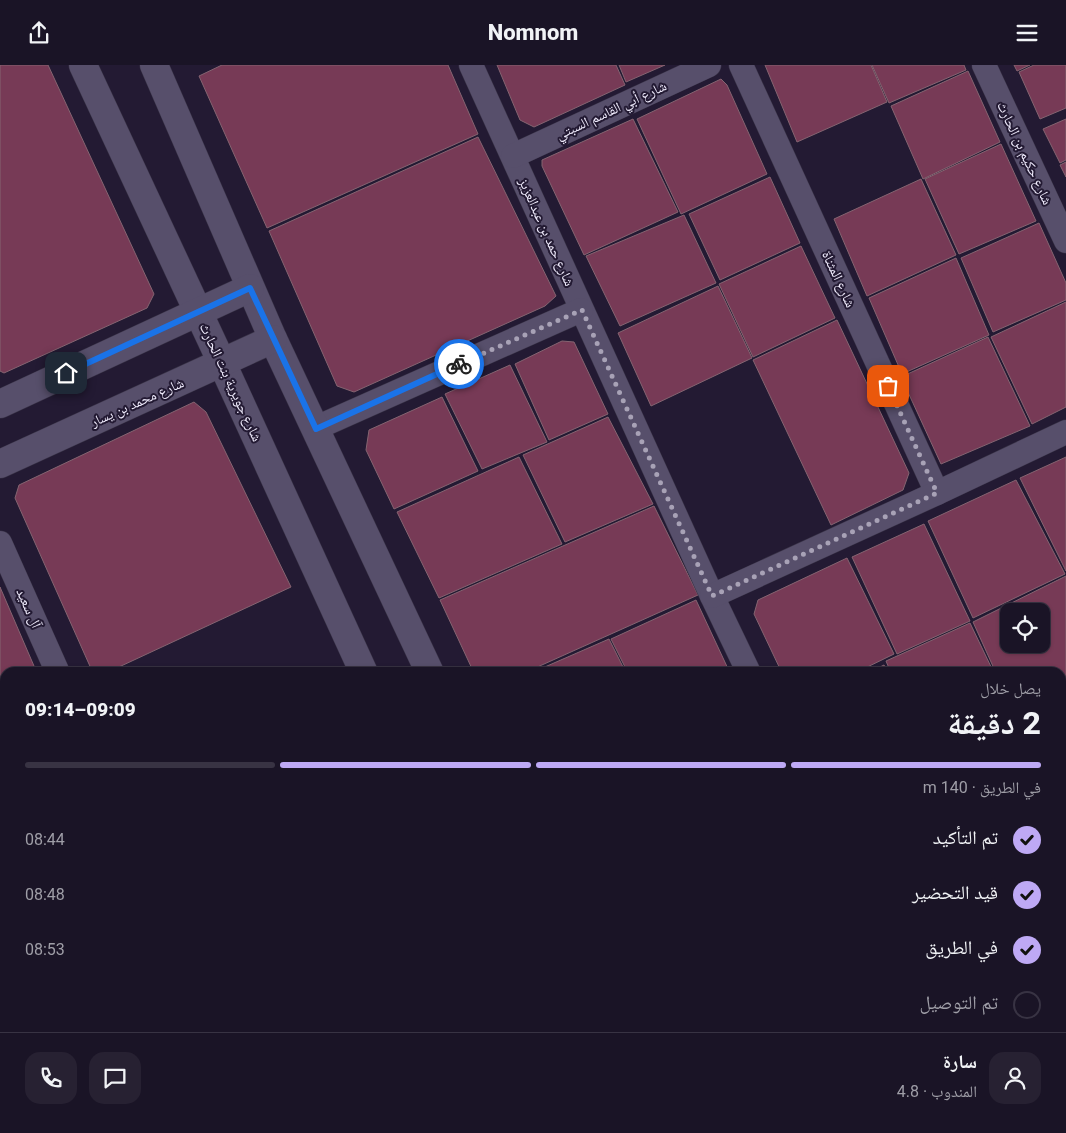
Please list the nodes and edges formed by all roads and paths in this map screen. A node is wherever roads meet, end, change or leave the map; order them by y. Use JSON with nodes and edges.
{"nodes":[{"id":1,"x":84,"y":65,"type":"edge"},
{"id":2,"x":154,"y":65,"type":"edge"},
{"id":3,"x":471,"y":65,"type":"edge"},
{"id":4,"x":709,"y":65,"type":"edge"},
{"id":5,"x":741,"y":65,"type":"edge"},
{"id":6,"x":984,"y":65,"type":"edge"},
{"id":7,"x":513,"y":155,"type":"junction"},
{"id":8,"x":208,"y":191,"type":"junction"},
{"id":9,"x":155,"y":217,"type":"junction"},
{"id":10,"x":1066,"y":241,"type":"edge"},
{"id":11,"x":250,"y":288,"type":"junction"},
{"id":12,"x":582,"y":310,"type":"junction"},
{"id":13,"x":198,"y":311,"type":"junction"},
{"id":14,"x":273,"y":339,"type":"junction"},
{"id":15,"x":132,"y":342,"type":"junction"},
{"id":16,"x":222,"y":363,"type":"junction"},
{"id":17,"x":156,"y":393,"type":"junction"},
{"id":18,"x":0,"y":404,"type":"edge"},
{"id":19,"x":316,"y":429,"type":"junction"},
{"id":20,"x":1066,"y":432,"type":"edge"},
{"id":21,"x":0,"y":463,"type":"edge"},
{"id":22,"x":937,"y":493,"type":"junction"},
{"id":23,"x":0,"y":543,"type":"edge"},
{"id":24,"x":712,"y":596,"type":"junction"},
{"id":25,"x":55,"y":667,"type":"edge"},
{"id":26,"x":361,"y":667,"type":"edge"},
{"id":27,"x":427,"y":667,"type":"edge"},
{"id":28,"x":746,"y":667,"type":"edge"}],
"edges":[{"from":1,"to":9,"type":"street","name":"شارع جويرية بنت الحارث"},
{"from":2,"to":8,"type":"street"},
{"from":3,"to":7,"type":"street","name":"شارع حمد بن عبدالعزيز"},
{"from":4,"to":7,"type":"street","name":"شارع أبي القاسم السبتي"},
{"from":5,"to":22,"type":"street","name":"شارع المثناة"},
{"from":6,"to":10,"type":"street","name":"شارع حكيم بن الحارث"},
{"from":7,"to":12,"type":"street","name":"شارع حمد بن عبدالعزيز"},
{"from":8,"to":9,"type":"street"},
{"from":8,"to":11,"type":"street"},
{"from":9,"to":13,"type":"street","name":"شارع جويرية بنت الحارث"},
{"from":11,"to":13,"type":"street"},
{"from":11,"to":14,"type":"street"},
{"from":12,"to":19,"type":"street"},
{"from":12,"to":24,"type":"street","name":"شارع حمد بن عبدالعزيز"},
{"from":13,"to":15,"type":"street"},
{"from":13,"to":16,"type":"street","name":"شارع جويرية بنت الحارث"},
{"from":14,"to":16,"type":"street","name":"شارع محمد بن يسار"},
{"from":14,"to":19,"type":"street"},
{"from":15,"to":17,"type":"street"},
{"from":15,"to":18,"type":"street"},
{"from":16,"to":17,"type":"street","name":"شارع محمد بن يسار"},
{"from":16,"to":26,"type":"street","name":"شارع جويرية بنت الحارث"},
{"from":17,"to":21,"type":"street","name":"شارع محمد بن يسار"},
{"from":19,"to":27,"type":"street"},
{"from":20,"to":22,"type":"street"},
{"from":22,"to":24,"type":"street"},
{"from":23,"to":25,"type":"street","name":"آل سعيد"},
{"from":24,"to":28,"type":"street","name":"شارع حمد بن عبدالعزيز"}]}
